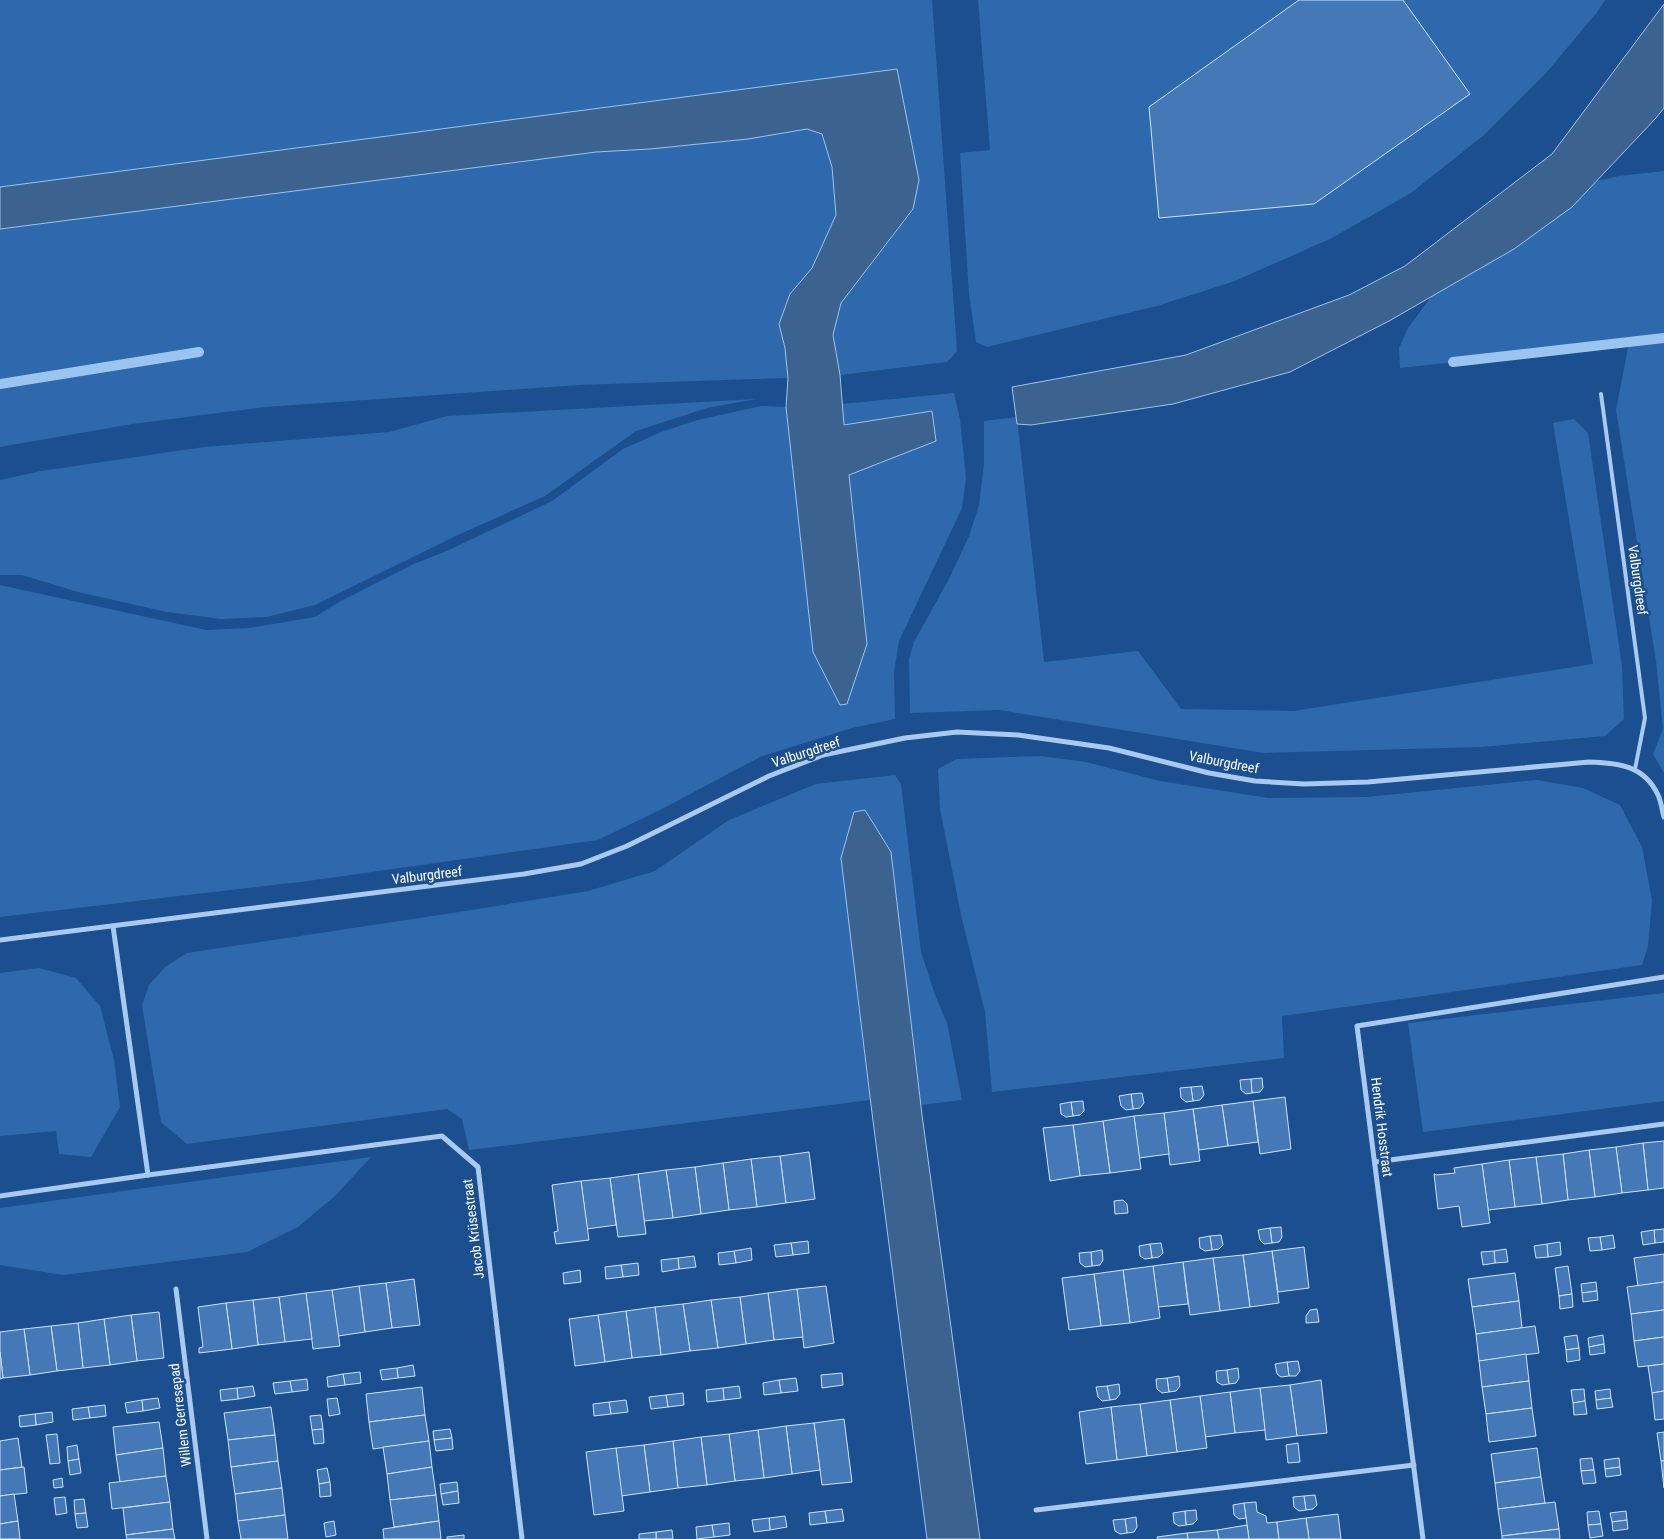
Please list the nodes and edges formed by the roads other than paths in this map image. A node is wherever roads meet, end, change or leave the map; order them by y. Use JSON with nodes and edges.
{"nodes":[{"id":1,"x":1601,"y":394,"type":"dead end"},
{"id":2,"x":1635,"y":769,"type":"junction"},
{"id":3,"x":1664,"y":817,"type":"edge"},
{"id":4,"x":113,"y":926,"type":"junction"},
{"id":5,"x":0,"y":940,"type":"edge"},
{"id":6,"x":1664,"y":977,"type":"edge"},
{"id":7,"x":1664,"y":1124,"type":"edge"},
{"id":8,"x":1375,"y":1162,"type":"junction"},
{"id":9,"x":148,"y":1175,"type":"junction"},
{"id":10,"x":0,"y":1196,"type":"edge"},
{"id":11,"x":176,"y":1289,"type":"dead end"},
{"id":12,"x":1414,"y":1465,"type":"junction"},
{"id":13,"x":1036,"y":1510,"type":"dead end"},
{"id":14,"x":207,"y":1539,"type":"edge"},
{"id":15,"x":522,"y":1539,"type":"edge"},
{"id":16,"x":1422,"y":1539,"type":"edge"}],
"edges":[{"from":1,"to":2,"type":"lane","name":"Valburgdreef"},
{"from":2,"to":3,"type":"street","name":"Valburgdreef"},
{"from":2,"to":4,"type":"street","name":"Valburgdreef"},
{"from":4,"to":5,"type":"street","name":"Valburgdreef"},
{"from":4,"to":9,"type":"street"},
{"from":6,"to":8,"type":"street","name":"Hendrik Hosstraat"},
{"from":7,"to":8,"type":"street"},
{"from":8,"to":12,"type":"street","name":"Hendrik Hosstraat"},
{"from":9,"to":10,"type":"street","name":"Jacob Krüsestraat"},
{"from":9,"to":15,"type":"street","name":"Jacob Krüsestraat"},
{"from":11,"to":14,"type":"street","name":"Willem Gerresepad"},
{"from":12,"to":13,"type":"street"},
{"from":12,"to":16,"type":"street","name":"Hendrik Hosstraat"}]}
